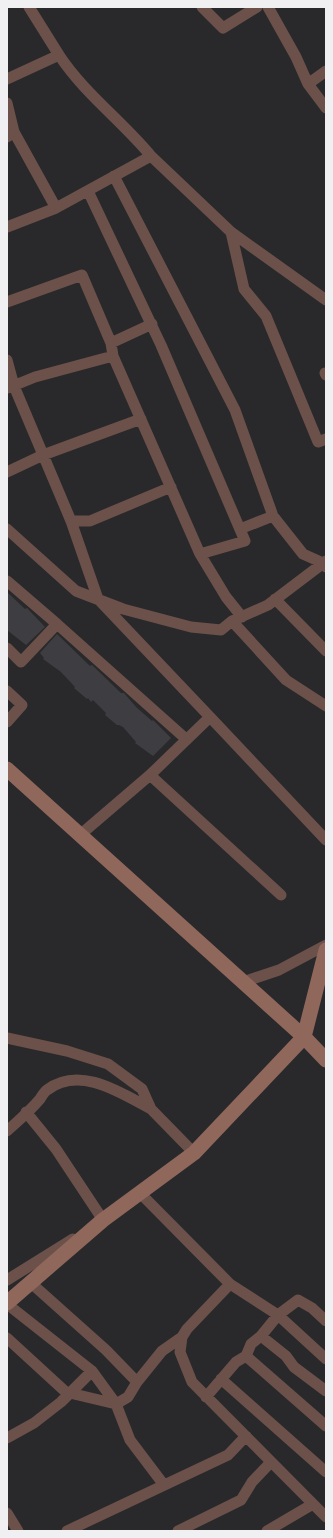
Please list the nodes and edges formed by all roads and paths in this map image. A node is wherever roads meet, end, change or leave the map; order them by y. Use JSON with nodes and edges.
{"nodes":[{"id":1,"x":29,"y":7,"type":"edge"},
{"id":2,"x":202,"y":7,"type":"edge"},
{"id":3,"x":257,"y":7,"type":"edge"},
{"id":4,"x":268,"y":7,"type":"edge"},
{"id":5,"x":59,"y":55,"type":"junction"},
{"id":6,"x":326,"y":71,"type":"edge"},
{"id":7,"x":7,"y":79,"type":"edge"},
{"id":8,"x":308,"y":84,"type":"junction"},
{"id":9,"x":7,"y":103,"type":"edge"},
{"id":10,"x":326,"y":108,"type":"edge"},
{"id":11,"x":11,"y":134,"type":"edge"},
{"id":12,"x":151,"y":156,"type":"junction"},
{"id":13,"x":114,"y":176,"type":"junction"},
{"id":14,"x":88,"y":191,"type":"junction"},
{"id":15,"x":56,"y":208,"type":"junction"},
{"id":16,"x":7,"y":227,"type":"edge"},
{"id":17,"x":231,"y":232,"type":"junction"},
{"id":18,"x":326,"y":300,"type":"edge"},
{"id":19,"x":7,"y":302,"type":"edge"},
{"id":20,"x":152,"y":324,"type":"junction"},
{"id":21,"x":111,"y":343,"type":"junction"},
{"id":22,"x":113,"y":356,"type":"junction"},
{"id":23,"x":7,"y":360,"type":"edge"},
{"id":24,"x":10,"y":387,"type":"edge"},
{"id":25,"x":141,"y":419,"type":"junction"},
{"id":26,"x":326,"y":439,"type":"edge"},
{"id":27,"x":43,"y":455,"type":"junction"},
{"id":28,"x":7,"y":472,"type":"edge"},
{"id":29,"x":171,"y":487,"type":"junction"},
{"id":30,"x":273,"y":516,"type":"junction"},
{"id":31,"x":71,"y":521,"type":"junction"},
{"id":32,"x":240,"y":528,"type":"junction"},
{"id":33,"x":7,"y":529,"type":"edge"},
{"id":34,"x":200,"y":554,"type":"junction"},
{"id":35,"x":325,"y":564,"type":"edge"},
{"id":36,"x":7,"y":582,"type":"edge"},
{"id":37,"x":98,"y":599,"type":"junction"},
{"id":38,"x":275,"y":599,"type":"junction"},
{"id":39,"x":237,"y":619,"type":"junction"},
{"id":40,"x":57,"y":624,"type":"junction"},
{"id":41,"x":7,"y":648,"type":"edge"},
{"id":42,"x":326,"y":651,"type":"edge"},
{"id":43,"x":7,"y":691,"type":"edge"},
{"id":44,"x":326,"y":706,"type":"edge"},
{"id":45,"x":210,"y":717,"type":"junction"},
{"id":46,"x":7,"y":722,"type":"edge"},
{"id":47,"x":186,"y":739,"type":"junction"},
{"id":48,"x":7,"y":769,"type":"edge"},
{"id":49,"x":150,"y":775,"type":"junction"},
{"id":50,"x":80,"y":835,"type":"junction"},
{"id":51,"x":326,"y":840,"type":"edge"},
{"id":52,"x":281,"y":895,"type":"dead end"},
{"id":53,"x":326,"y":945,"type":"edge"},
{"id":54,"x":326,"y":950,"type":"edge"},
{"id":55,"x":242,"y":982,"type":"junction"},
{"id":56,"x":304,"y":1037,"type":"junction"},
{"id":57,"x":7,"y":1038,"type":"edge"},
{"id":58,"x":326,"y":1060,"type":"edge"},
{"id":59,"x":151,"y":1109,"type":"junction"},
{"id":60,"x":26,"y":1112,"type":"junction"},
{"id":61,"x":7,"y":1131,"type":"edge"},
{"id":62,"x":194,"y":1153,"type":"junction"},
{"id":63,"x":140,"y":1193,"type":"junction"},
{"id":64,"x":103,"y":1220,"type":"junction"},
{"id":65,"x":7,"y":1280,"type":"edge"},
{"id":66,"x":31,"y":1283,"type":"junction"},
{"id":67,"x":230,"y":1284,"type":"junction"},
{"id":68,"x":7,"y":1304,"type":"edge"},
{"id":69,"x":278,"y":1315,"type":"junction"},
{"id":70,"x":326,"y":1321,"type":"edge"},
{"id":71,"x":261,"y":1336,"type":"junction"},
{"id":72,"x":182,"y":1337,"type":"junction"},
{"id":73,"x":7,"y":1338,"type":"edge"},
{"id":74,"x":246,"y":1356,"type":"junction"},
{"id":75,"x":326,"y":1358,"type":"edge"},
{"id":76,"x":92,"y":1372,"type":"junction"},
{"id":77,"x":221,"y":1379,"type":"junction"},
{"id":78,"x":137,"y":1382,"type":"junction"},
{"id":79,"x":326,"y":1391,"type":"edge"},
{"id":80,"x":71,"y":1394,"type":"junction"},
{"id":81,"x":206,"y":1397,"type":"junction"},
{"id":82,"x":116,"y":1404,"type":"junction"},
{"id":83,"x":326,"y":1426,"type":"edge"},
{"id":84,"x":246,"y":1436,"type":"junction"},
{"id":85,"x":7,"y":1438,"type":"edge"},
{"id":86,"x":271,"y":1462,"type":"junction"},
{"id":87,"x":326,"y":1472,"type":"edge"},
{"id":88,"x":164,"y":1485,"type":"junction"},
{"id":89,"x":313,"y":1504,"type":"junction"},
{"id":90,"x":7,"y":1513,"type":"edge"},
{"id":91,"x":326,"y":1517,"type":"edge"},
{"id":92,"x":18,"y":1531,"type":"edge"},
{"id":93,"x":67,"y":1531,"type":"edge"},
{"id":94,"x":178,"y":1531,"type":"edge"},
{"id":95,"x":267,"y":1531,"type":"edge"}],
"edges":[{"from":1,"to":5,"type":"street"},
{"from":2,"to":3,"type":"street"},
{"from":4,"to":8,"type":"street"},
{"from":5,"to":7,"type":"street"},
{"from":5,"to":12,"type":"street"},
{"from":6,"to":8,"type":"street"},
{"from":8,"to":10,"type":"street"},
{"from":9,"to":11,"type":"street"},
{"from":11,"to":15,"type":"street"},
{"from":12,"to":13,"type":"street"},
{"from":12,"to":17,"type":"street"},
{"from":13,"to":14,"type":"street"},
{"from":13,"to":30,"type":"street"},
{"from":14,"to":15,"type":"street"},
{"from":14,"to":20,"type":"street"},
{"from":15,"to":16,"type":"street"},
{"from":17,"to":18,"type":"street"},
{"from":17,"to":26,"type":"street"},
{"from":19,"to":21,"type":"street"},
{"from":20,"to":21,"type":"street"},
{"from":20,"to":32,"type":"street"},
{"from":21,"to":22,"type":"street"},
{"from":22,"to":24,"type":"street"},
{"from":22,"to":25,"type":"street"},
{"from":23,"to":24,"type":"street"},
{"from":24,"to":27,"type":"street"},
{"from":25,"to":27,"type":"street"},
{"from":25,"to":29,"type":"street"},
{"from":27,"to":28,"type":"street"},
{"from":27,"to":31,"type":"street"},
{"from":29,"to":31,"type":"street"},
{"from":29,"to":34,"type":"street"},
{"from":30,"to":32,"type":"street"},
{"from":30,"to":35,"type":"street"},
{"from":31,"to":37,"type":"street"},
{"from":32,"to":34,"type":"street"},
{"from":33,"to":37,"type":"street"},
{"from":34,"to":39,"type":"street"},
{"from":35,"to":38,"type":"street"},
{"from":36,"to":40,"type":"street"},
{"from":37,"to":39,"type":"street"},
{"from":37,"to":45,"type":"street"},
{"from":38,"to":39,"type":"street"},
{"from":38,"to":42,"type":"street"},
{"from":39,"to":44,"type":"street"},
{"from":40,"to":41,"type":"street"},
{"from":40,"to":47,"type":"street"},
{"from":43,"to":46,"type":"street"},
{"from":45,"to":47,"type":"street"},
{"from":45,"to":51,"type":"street"},
{"from":47,"to":49,"type":"street"},
{"from":48,"to":50,"type":"street"},
{"from":49,"to":50,"type":"street"},
{"from":49,"to":52,"type":"street"},
{"from":50,"to":55,"type":"street"},
{"from":53,"to":55,"type":"street"},
{"from":54,"to":56,"type":"street"},
{"from":55,"to":56,"type":"street"},
{"from":56,"to":58,"type":"street"},
{"from":56,"to":62,"type":"street"},
{"from":57,"to":59,"type":"street"},
{"from":59,"to":60,"type":"street"},
{"from":59,"to":62,"type":"street"},
{"from":60,"to":61,"type":"street"},
{"from":60,"to":64,"type":"street"},
{"from":62,"to":63,"type":"street"},
{"from":63,"to":64,"type":"street"},
{"from":63,"to":67,"type":"street"},
{"from":64,"to":65,"type":"street"},
{"from":64,"to":66,"type":"street"},
{"from":66,"to":68,"type":"street"},
{"from":66,"to":78,"type":"street"},
{"from":67,"to":69,"type":"street"},
{"from":67,"to":72,"type":"street"},
{"from":68,"to":76,"type":"street"},
{"from":69,"to":70,"type":"street"},
{"from":69,"to":71,"type":"street"},
{"from":69,"to":75,"type":"street"},
{"from":71,"to":74,"type":"street"},
{"from":71,"to":79,"type":"street"},
{"from":72,"to":78,"type":"street"},
{"from":72,"to":81,"type":"street"},
{"from":73,"to":80,"type":"street"},
{"from":74,"to":77,"type":"street"},
{"from":74,"to":83,"type":"street"},
{"from":76,"to":80,"type":"street"},
{"from":76,"to":82,"type":"street"},
{"from":77,"to":81,"type":"street"},
{"from":77,"to":87,"type":"street"},
{"from":78,"to":82,"type":"street"},
{"from":80,"to":82,"type":"street"},
{"from":80,"to":85,"type":"street"},
{"from":81,"to":84,"type":"street"},
{"from":82,"to":88,"type":"street"},
{"from":84,"to":86,"type":"street"},
{"from":84,"to":88,"type":"street"},
{"from":86,"to":89,"type":"street"},
{"from":86,"to":94,"type":"street"},
{"from":88,"to":93,"type":"street"},
{"from":89,"to":91,"type":"street"},
{"from":89,"to":95,"type":"street"},
{"from":90,"to":92,"type":"street"}]}
